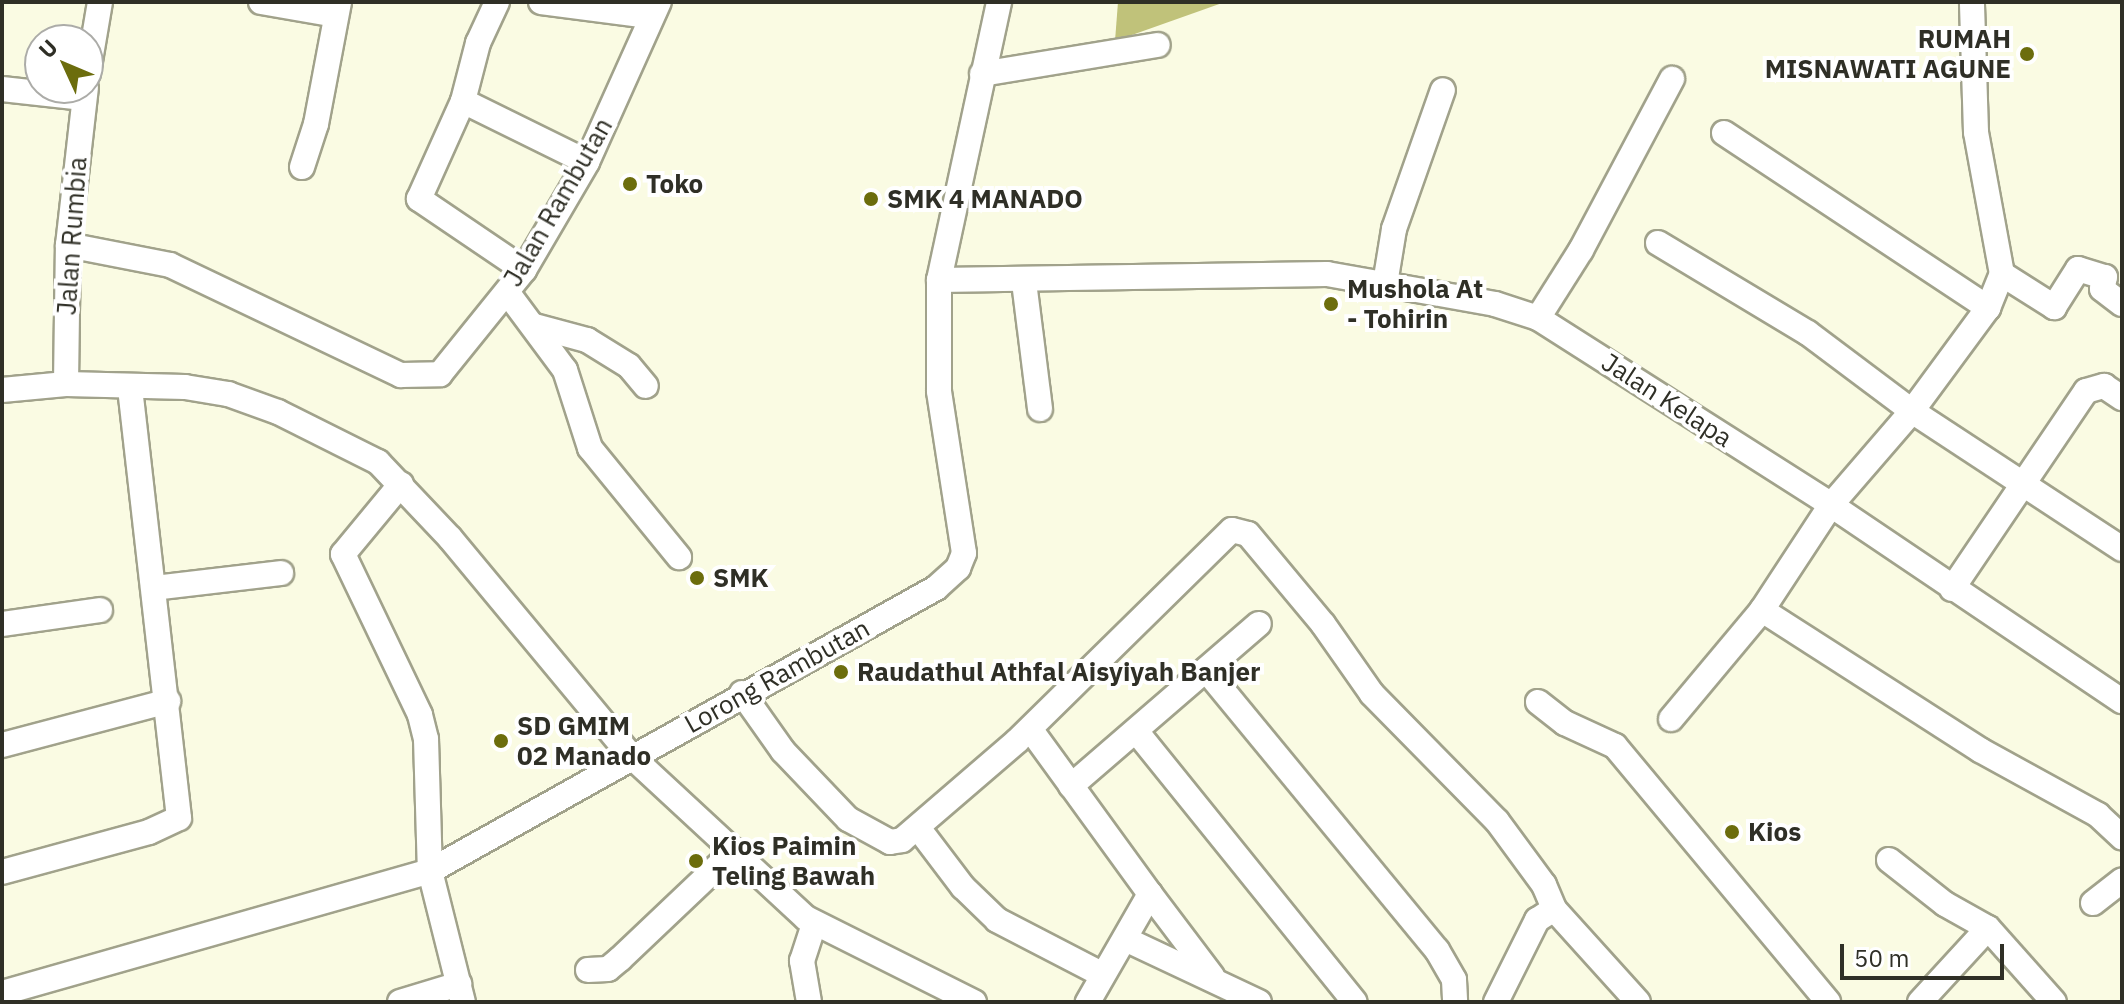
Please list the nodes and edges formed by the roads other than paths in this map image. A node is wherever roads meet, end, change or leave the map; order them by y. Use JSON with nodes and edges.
{"nodes":[{"id":1,"x":100,"y":2,"type":"edge"},
{"id":2,"x":261,"y":2,"type":"edge"},
{"id":3,"x":497,"y":2,"type":"edge"},
{"id":4,"x":541,"y":2,"type":"edge"},
{"id":5,"x":999,"y":2,"type":"edge"},
{"id":6,"x":1972,"y":2,"type":"edge"},
{"id":7,"x":338,"y":9,"type":"edge"},
{"id":8,"x":654,"y":9,"type":"edge"},
{"id":9,"x":96,"y":24,"type":"edge"},
{"id":10,"x":1158,"y":45,"type":"dead end"},
{"id":11,"x":982,"y":74,"type":"junction"},
{"id":12,"x":1672,"y":79,"type":"dead end"},
{"id":13,"x":2,"y":89,"type":"edge"},
{"id":14,"x":24,"y":90,"type":"edge"},
{"id":15,"x":1443,"y":90,"type":"dead end"},
{"id":16,"x":463,"y":101,"type":"junction"},
{"id":17,"x":84,"y":104,"type":"edge"},
{"id":18,"x":1724,"y":133,"type":"dead end"},
{"id":19,"x":587,"y":162,"type":"junction"},
{"id":20,"x":302,"y":167,"type":"dead end"},
{"id":21,"x":1658,"y":243,"type":"dead end"},
{"id":22,"x":68,"y":245,"type":"junction"},
{"id":23,"x":524,"y":270,"type":"junction"},
{"id":24,"x":2002,"y":274,"type":"junction"},
{"id":25,"x":939,"y":280,"type":"junction"},
{"id":26,"x":1024,"y":282,"type":"junction"},
{"id":27,"x":1385,"y":284,"type":"junction"},
{"id":28,"x":507,"y":292,"type":"junction"},
{"id":29,"x":2122,"y":304,"type":"edge"},
{"id":30,"x":1988,"y":308,"type":"junction"},
{"id":31,"x":1538,"y":318,"type":"junction"},
{"id":32,"x":535,"y":326,"type":"junction"},
{"id":33,"x":66,"y":384,"type":"junction"},
{"id":34,"x":646,"y":386,"type":"dead end"},
{"id":35,"x":130,"y":389,"type":"junction"},
{"id":36,"x":2,"y":390,"type":"edge"},
{"id":37,"x":2122,"y":398,"type":"edge"},
{"id":38,"x":1040,"y":409,"type":"dead end"},
{"id":39,"x":1912,"y":411,"type":"junction"},
{"id":40,"x":2024,"y":482,"type":"junction"},
{"id":41,"x":401,"y":484,"type":"junction"},
{"id":42,"x":1831,"y":505,"type":"junction"},
{"id":43,"x":2122,"y":549,"type":"edge"},
{"id":44,"x":679,"y":557,"type":"dead end"},
{"id":45,"x":281,"y":573,"type":"dead end"},
{"id":46,"x":154,"y":588,"type":"junction"},
{"id":47,"x":1952,"y":589,"type":"junction"},
{"id":48,"x":100,"y":610,"type":"dead end"},
{"id":49,"x":1762,"y":610,"type":"junction"},
{"id":50,"x":2,"y":624,"type":"edge"},
{"id":51,"x":1259,"y":624,"type":"dead end"},
{"id":52,"x":1206,"y":670,"type":"junction"},
{"id":53,"x":742,"y":693,"type":"junction"},
{"id":54,"x":168,"y":701,"type":"junction"},
{"id":55,"x":2122,"y":701,"type":"edge"},
{"id":56,"x":1538,"y":702,"type":"dead end"},
{"id":57,"x":1671,"y":719,"type":"dead end"},
{"id":58,"x":1136,"y":731,"type":"junction"},
{"id":59,"x":1036,"y":737,"type":"dead end"},
{"id":60,"x":2,"y":745,"type":"edge"},
{"id":61,"x":632,"y":757,"type":"junction"},
{"id":62,"x":1071,"y":786,"type":"junction"},
{"id":63,"x":925,"y":837,"type":"dead end"},
{"id":64,"x":2122,"y":837,"type":"edge"},
{"id":65,"x":735,"y":850,"type":"junction"},
{"id":66,"x":1889,"y":860,"type":"dead end"},
{"id":67,"x":430,"y":871,"type":"junction"},
{"id":68,"x":2,"y":872,"type":"edge"},
{"id":69,"x":2122,"y":880,"type":"edge"},
{"id":70,"x":1150,"y":894,"type":"junction"},
{"id":71,"x":2093,"y":903,"type":"dead end"},
{"id":72,"x":1554,"y":909,"type":"junction"},
{"id":73,"x":814,"y":923,"type":"junction"},
{"id":74,"x":1988,"y":928,"type":"junction"},
{"id":75,"x":1125,"y":939,"type":"junction"},
{"id":76,"x":588,"y":970,"type":"dead end"},
{"id":77,"x":1103,"y":975,"type":"junction"},
{"id":78,"x":1214,"y":978,"type":"junction"},
{"id":79,"x":2,"y":993,"type":"edge"},
{"id":80,"x":461,"y":993,"type":"edge"},
{"id":81,"x":400,"y":1002,"type":"edge"},
{"id":82,"x":809,"y":1002,"type":"edge"},
{"id":83,"x":974,"y":1002,"type":"edge"},
{"id":84,"x":1088,"y":1002,"type":"edge"},
{"id":85,"x":1259,"y":1002,"type":"edge"},
{"id":86,"x":1355,"y":1002,"type":"edge"},
{"id":87,"x":1455,"y":1002,"type":"edge"},
{"id":88,"x":1496,"y":1002,"type":"edge"},
{"id":89,"x":1638,"y":1002,"type":"edge"},
{"id":90,"x":1828,"y":1002,"type":"edge"},
{"id":91,"x":1920,"y":1002,"type":"edge"},
{"id":92,"x":2054,"y":1002,"type":"edge"}],
"edges":[{"from":1,"to":9,"type":"street"},
{"from":2,"to":7,"type":"street"},
{"from":3,"to":16,"type":"street"},
{"from":4,"to":8,"type":"street"},
{"from":5,"to":11,"type":"street","name":"Lorong Rambutan"},
{"from":6,"to":24,"type":"street"},
{"from":7,"to":20,"type":"street"},
{"from":8,"to":19,"type":"street","name":"Jalan Rambutan"},
{"from":10,"to":11,"type":"street"},
{"from":11,"to":25,"type":"street","name":"Lorong Rambutan"},
{"from":12,"to":31,"type":"street"},
{"from":13,"to":14,"type":"street"},
{"from":15,"to":27,"type":"street"},
{"from":16,"to":19,"type":"street"},
{"from":16,"to":23,"type":"street"},
{"from":17,"to":22,"type":"street","name":"Jalan Rumbia"},
{"from":18,"to":30,"type":"street"},
{"from":19,"to":23,"type":"street","name":"Jalan Rambutan"},
{"from":21,"to":39,"type":"street"},
{"from":22,"to":28,"type":"street","name":"Jalan Rambutan"},
{"from":22,"to":33,"type":"street","name":"Jalan Rumbia"},
{"from":23,"to":28,"type":"street","name":"Jalan Rambutan"},
{"from":24,"to":29,"type":"street"},
{"from":24,"to":30,"type":"street"},
{"from":25,"to":26,"type":"street","name":"Jalan Kelapa"},
{"from":25,"to":53,"type":"street","name":"Lorong Rambutan"},
{"from":26,"to":27,"type":"street","name":"Jalan Kelapa"},
{"from":26,"to":38,"type":"street"},
{"from":27,"to":31,"type":"street","name":"Jalan Kelapa"},
{"from":28,"to":32,"type":"street"},
{"from":30,"to":39,"type":"street"},
{"from":31,"to":42,"type":"street","name":"Jalan Kelapa"},
{"from":32,"to":34,"type":"street"},
{"from":32,"to":44,"type":"street"},
{"from":33,"to":35,"type":"street"},
{"from":33,"to":36,"type":"street"},
{"from":35,"to":41,"type":"street"},
{"from":35,"to":46,"type":"street"},
{"from":37,"to":40,"type":"street"},
{"from":39,"to":40,"type":"street"},
{"from":39,"to":42,"type":"street"},
{"from":40,"to":43,"type":"street"},
{"from":40,"to":47,"type":"street"},
{"from":41,"to":61,"type":"street"},
{"from":41,"to":67,"type":"street"},
{"from":42,"to":47,"type":"street","name":"Jalan Kelapa"},
{"from":42,"to":49,"type":"street"},
{"from":45,"to":46,"type":"street"},
{"from":46,"to":54,"type":"street"},
{"from":47,"to":55,"type":"street","name":"Jalan Kelapa"},
{"from":48,"to":50,"type":"street"},
{"from":49,"to":57,"type":"street"},
{"from":49,"to":64,"type":"street"},
{"from":51,"to":52,"type":"street"},
{"from":52,"to":58,"type":"street"},
{"from":52,"to":87,"type":"street"},
{"from":53,"to":61,"type":"street","name":"Lorong Rambutan"},
{"from":53,"to":72,"type":"street"},
{"from":54,"to":60,"type":"street"},
{"from":54,"to":68,"type":"street"},
{"from":56,"to":90,"type":"street"},
{"from":58,"to":62,"type":"street"},
{"from":58,"to":86,"type":"street"},
{"from":59,"to":62,"type":"street"},
{"from":61,"to":65,"type":"street"},
{"from":61,"to":67,"type":"street","name":"Lorong Rambutan"},
{"from":62,"to":70,"type":"street"},
{"from":63,"to":77,"type":"street"},
{"from":65,"to":73,"type":"street"},
{"from":65,"to":76,"type":"street"},
{"from":66,"to":74,"type":"street"},
{"from":67,"to":79,"type":"street","name":"Lorong Rambutan"},
{"from":67,"to":80,"type":"street"},
{"from":69,"to":71,"type":"street"},
{"from":70,"to":75,"type":"street"},
{"from":70,"to":78,"type":"street"},
{"from":72,"to":88,"type":"street"},
{"from":72,"to":89,"type":"street"},
{"from":73,"to":82,"type":"street"},
{"from":73,"to":83,"type":"street"},
{"from":74,"to":91,"type":"street"},
{"from":74,"to":92,"type":"street"},
{"from":75,"to":77,"type":"street"},
{"from":75,"to":78,"type":"street"},
{"from":77,"to":84,"type":"street"},
{"from":78,"to":85,"type":"street"},
{"from":80,"to":81,"type":"street"}]}
